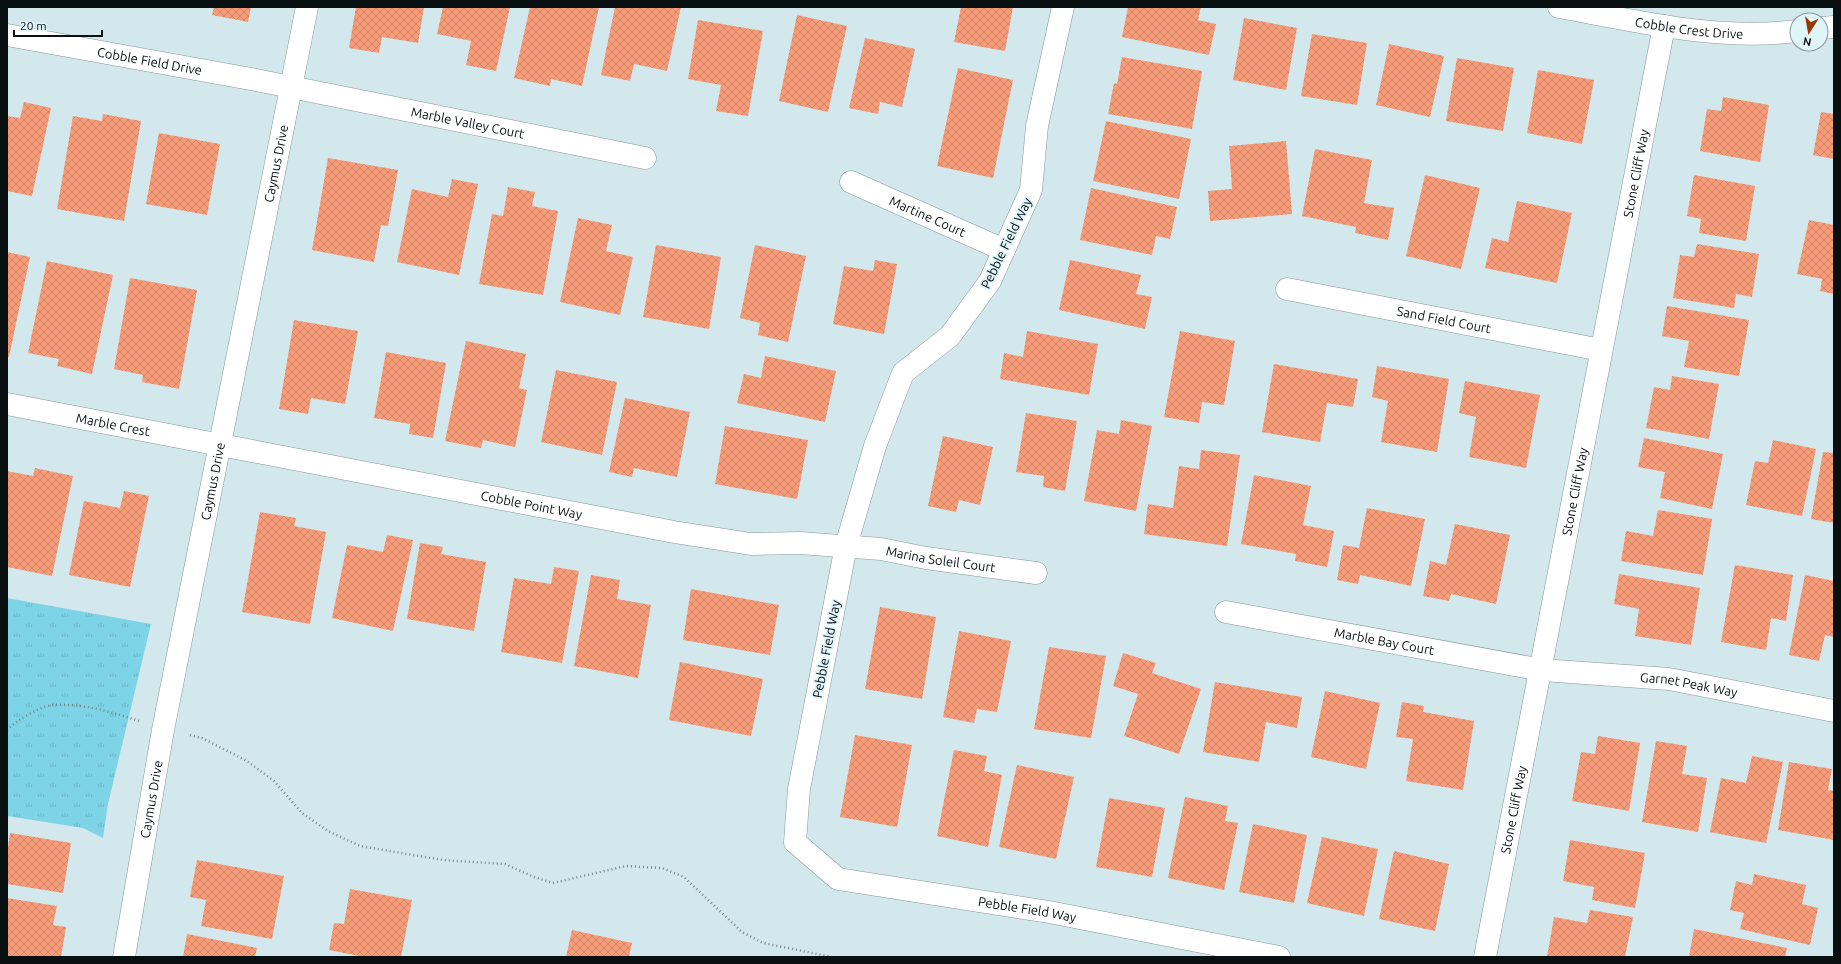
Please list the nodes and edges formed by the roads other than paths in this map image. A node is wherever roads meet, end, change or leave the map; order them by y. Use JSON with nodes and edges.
{"nodes":[{"id":1,"x":307,"y":7,"type":"edge"},
{"id":2,"x":1063,"y":7,"type":"edge"},
{"id":3,"x":1558,"y":7,"type":"edge"},
{"id":4,"x":1664,"y":26,"type":"junction"},
{"id":5,"x":1789,"y":32,"type":"edge"},
{"id":6,"x":7,"y":35,"type":"edge"},
{"id":7,"x":292,"y":87,"type":"junction"},
{"id":8,"x":645,"y":158,"type":"dead end"},
{"id":9,"x":851,"y":182,"type":"dead end"},
{"id":10,"x":1004,"y":250,"type":"junction"},
{"id":11,"x":1287,"y":290,"type":"dead end"},
{"id":12,"x":1602,"y":350,"type":"junction"},
{"id":13,"x":7,"y":404,"type":"edge"},
{"id":14,"x":220,"y":444,"type":"junction"},
{"id":15,"x":846,"y":546,"type":"junction"},
{"id":16,"x":1036,"y":573,"type":"dead end"},
{"id":17,"x":1226,"y":612,"type":"dead end"},
{"id":18,"x":1542,"y":670,"type":"junction"},
{"id":19,"x":1834,"y":711,"type":"edge"},
{"id":20,"x":124,"y":957,"type":"edge"},
{"id":21,"x":1279,"y":957,"type":"edge"},
{"id":22,"x":1485,"y":957,"type":"edge"}],
"edges":[{"from":1,"to":7,"type":"street","name":"Caymus Drive"},
{"from":2,"to":10,"type":"street","name":"Pebble Field Way"},
{"from":3,"to":4,"type":"street","name":"Cobble Crest Drive"},
{"from":4,"to":5,"type":"street","name":"Cobble Crest Drive"},
{"from":4,"to":12,"type":"street","name":"Stone Cliff Way"},
{"from":6,"to":7,"type":"street","name":"Cobble Field Drive"},
{"from":7,"to":8,"type":"street","name":"Marble Valley Court"},
{"from":7,"to":14,"type":"street","name":"Caymus Drive"},
{"from":9,"to":10,"type":"street","name":"Martine Court"},
{"from":10,"to":15,"type":"street","name":"Pebble Field Way"},
{"from":11,"to":12,"type":"street","name":"Sand Field Court"},
{"from":12,"to":18,"type":"street","name":"Stone Cliff Way"},
{"from":13,"to":14,"type":"street","name":"Marble Crest"},
{"from":14,"to":15,"type":"street","name":"Cobble Point Way"},
{"from":14,"to":20,"type":"street","name":"Caymus Drive"},
{"from":15,"to":16,"type":"street","name":"Marina Soleil Court"},
{"from":15,"to":21,"type":"street","name":"Pebble Field Way"},
{"from":17,"to":18,"type":"street","name":"Marble Bay Court"},
{"from":18,"to":19,"type":"street","name":"Garnet Peak Way"},
{"from":18,"to":22,"type":"street","name":"Stone Cliff Way"}]}
